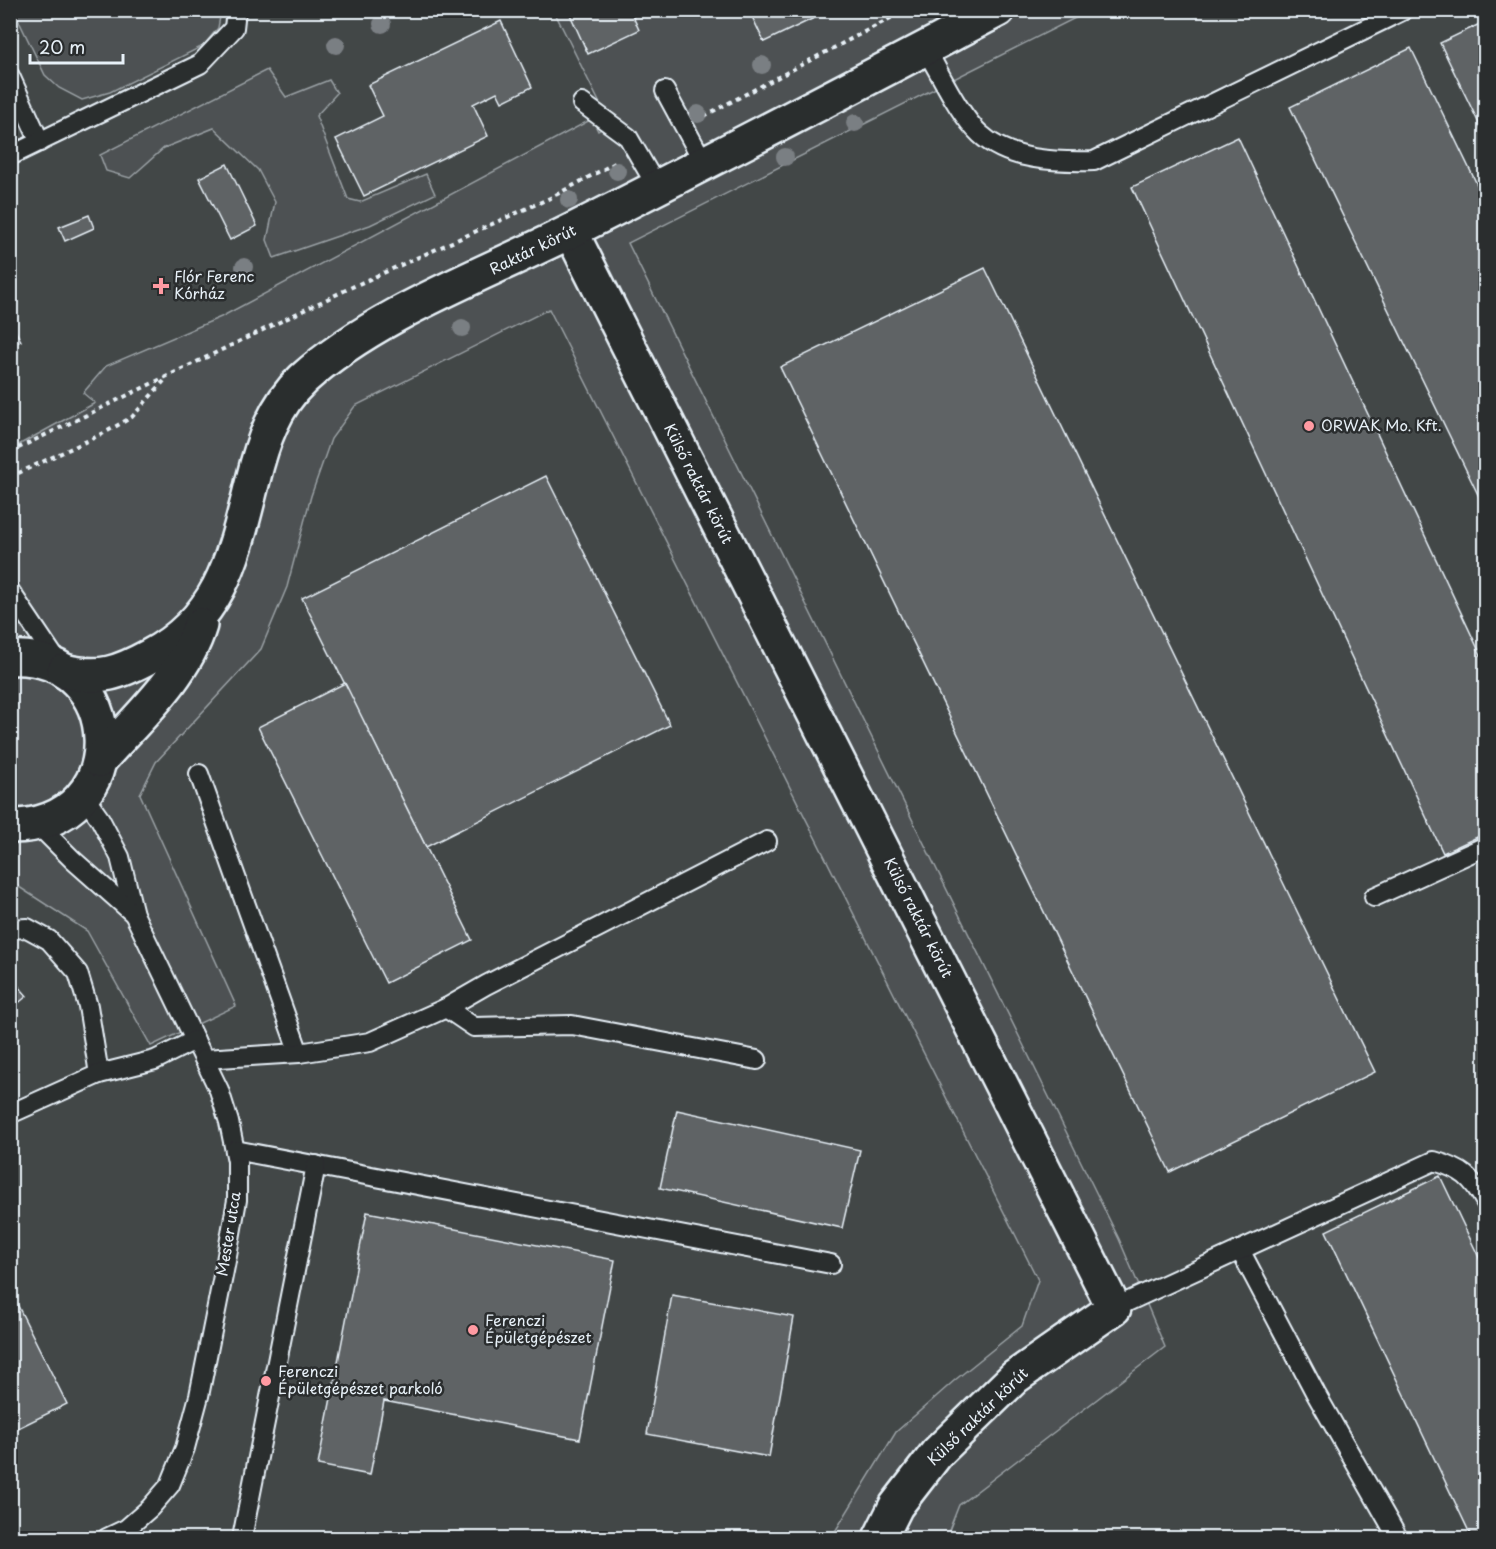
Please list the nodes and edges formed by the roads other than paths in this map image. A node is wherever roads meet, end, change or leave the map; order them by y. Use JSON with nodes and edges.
{"nodes":[{"id":1,"x":236,"y":10,"type":"edge"},
{"id":2,"x":998,"y":10,"type":"edge"},
{"id":3,"x":1404,"y":10,"type":"edge"},
{"id":4,"x":925,"y":48,"type":"junction"},
{"id":5,"x":10,"y":76,"type":"edge"},
{"id":6,"x":665,"y":91,"type":"dead end"},
{"id":7,"x":582,"y":103,"type":"dead end"},
{"id":8,"x":40,"y":142,"type":"junction"},
{"id":9,"x":693,"y":144,"type":"junction"},
{"id":10,"x":10,"y":156,"type":"edge"},
{"id":11,"x":646,"y":169,"type":"junction"},
{"id":12,"x":571,"y":232,"type":"junction"},
{"id":13,"x":10,"y":591,"type":"edge"},
{"id":14,"x":203,"y":614,"type":"junction"},
{"id":15,"x":10,"y":658,"type":"edge"},
{"id":16,"x":64,"y":671,"type":"junction"},
{"id":17,"x":100,"y":760,"type":"junction"},
{"id":18,"x":199,"y":774,"type":"dead end"},
{"id":19,"x":83,"y":795,"type":"junction"},
{"id":20,"x":24,"y":825,"type":"edge"},
{"id":21,"x":767,"y":841,"type":"dead end"},
{"id":22,"x":1485,"y":846,"type":"edge"},
{"id":23,"x":1374,"y":897,"type":"dead end"},
{"id":24,"x":134,"y":914,"type":"junction"},
{"id":25,"x":10,"y":929,"type":"edge"},
{"id":26,"x":446,"y":1008,"type":"junction"},
{"id":27,"x":195,"y":1040,"type":"junction"},
{"id":28,"x":299,"y":1053,"type":"junction"},
{"id":29,"x":204,"y":1059,"type":"junction"},
{"id":30,"x":757,"y":1060,"type":"dead end"},
{"id":31,"x":99,"y":1074,"type":"junction"},
{"id":32,"x":10,"y":1114,"type":"edge"},
{"id":33,"x":235,"y":1150,"type":"junction"},
{"id":34,"x":316,"y":1165,"type":"junction"},
{"id":35,"x":1485,"y":1203,"type":"edge"},
{"id":36,"x":1240,"y":1250,"type":"junction"},
{"id":37,"x":831,"y":1264,"type":"dead end"},
{"id":38,"x":1114,"y":1308,"type":"junction"},
{"id":39,"x":107,"y":1539,"type":"edge"},
{"id":40,"x":242,"y":1539,"type":"edge"},
{"id":41,"x":880,"y":1539,"type":"edge"},
{"id":42,"x":1398,"y":1539,"type":"edge"}],
"edges":[{"from":1,"to":8,"type":"lane"},
{"from":2,"to":4,"type":"street","name":"Raktár körút"},
{"from":3,"to":4,"type":"lane"},
{"from":4,"to":9,"type":"street","name":"Raktár körút"},
{"from":5,"to":8,"type":"lane"},
{"from":6,"to":9,"type":"lane"},
{"from":7,"to":11,"type":"lane"},
{"from":8,"to":10,"type":"lane"},
{"from":9,"to":11,"type":"street","name":"Raktár körút"},
{"from":11,"to":12,"type":"street","name":"Raktár körút"},
{"from":12,"to":14,"type":"street","name":"Raktár körút"},
{"from":12,"to":38,"type":"street","name":"Külső raktár körút"},
{"from":13,"to":16,"type":"lane"},
{"from":14,"to":16,"type":"street"},
{"from":14,"to":17,"type":"street"},
{"from":15,"to":16,"type":"street"},
{"from":16,"to":17,"type":"street"},
{"from":17,"to":19,"type":"street"},
{"from":18,"to":28,"type":"lane"},
{"from":19,"to":20,"type":"street"},
{"from":19,"to":24,"type":"lane"},
{"from":20,"to":24,"type":"lane"},
{"from":21,"to":26,"type":"lane"},
{"from":22,"to":23,"type":"lane"},
{"from":24,"to":27,"type":"lane","name":"Mester utca"},
{"from":25,"to":31,"type":"lane"},
{"from":26,"to":28,"type":"lane"},
{"from":26,"to":30,"type":"lane"},
{"from":27,"to":29,"type":"lane","name":"Mester utca"},
{"from":27,"to":31,"type":"lane"},
{"from":28,"to":29,"type":"lane"},
{"from":29,"to":33,"type":"lane","name":"Mester utca"},
{"from":31,"to":32,"type":"lane"},
{"from":33,"to":34,"type":"lane"},
{"from":33,"to":39,"type":"lane","name":"Mester utca"},
{"from":34,"to":37,"type":"lane"},
{"from":34,"to":40,"type":"lane"},
{"from":35,"to":36,"type":"lane"},
{"from":36,"to":38,"type":"lane"},
{"from":36,"to":42,"type":"lane"},
{"from":38,"to":41,"type":"street","name":"Külső raktár körút"}]}
